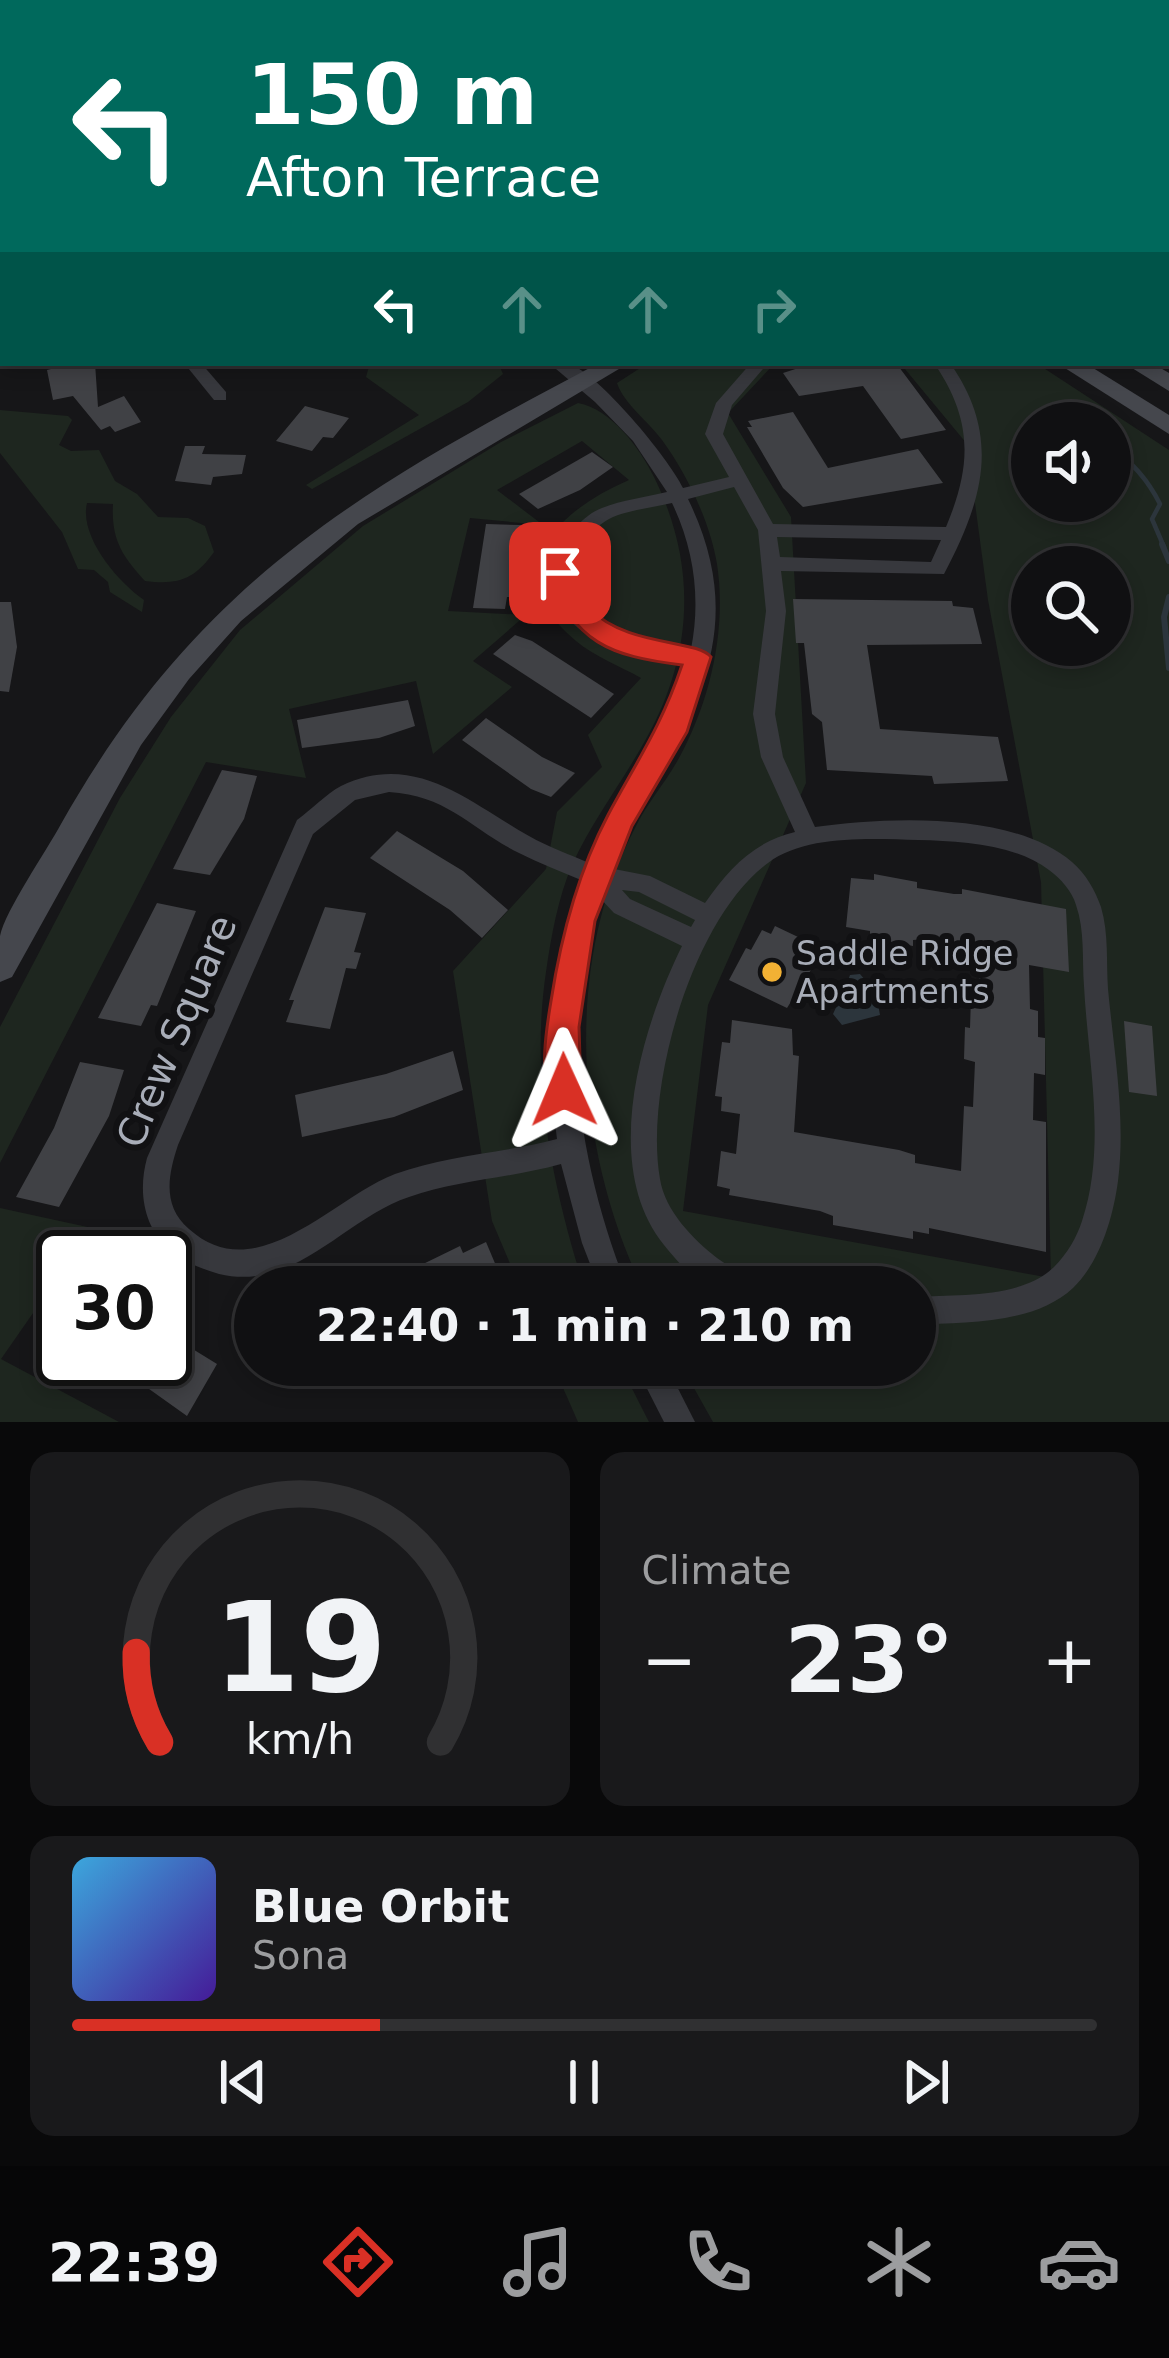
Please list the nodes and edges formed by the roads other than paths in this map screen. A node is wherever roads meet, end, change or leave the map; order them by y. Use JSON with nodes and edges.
{"nodes":[{"id":1,"x":195,"y":366,"type":"edge"},
{"id":2,"x":562,"y":366,"type":"edge"},
{"id":3,"x":612,"y":366,"type":"edge"},
{"id":4,"x":758,"y":366,"type":"edge"},
{"id":5,"x":945,"y":366,"type":"edge"},
{"id":6,"x":1074,"y":366,"type":"edge"},
{"id":7,"x":1141,"y":366,"type":"edge"},
{"id":8,"x":584,"y":381,"type":"junction"},
{"id":9,"x":1169,"y":384,"type":"edge"},
{"id":10,"x":220,"y":396,"type":"dead end"},
{"id":11,"x":1169,"y":426,"type":"edge"},
{"id":12,"x":740,"y":480,"type":"junction"},
{"id":13,"x":679,"y":494,"type":"junction"},
{"id":14,"x":767,"y":530,"type":"junction"},
{"id":15,"x":954,"y":534,"type":"junction"},
{"id":16,"x":773,"y":565,"type":"junction"},
{"id":17,"x":698,"y":657,"type":"junction"},
{"id":18,"x":807,"y":834,"type":"junction"},
{"id":19,"x":593,"y":875,"type":"junction"},
{"id":20,"x":709,"y":916,"type":"junction"},
{"id":21,"x":694,"y":940,"type":"junction"},
{"id":22,"x":0,"y":967,"type":"edge"},
{"id":23,"x":571,"y":1148,"type":"junction"},
{"id":24,"x":607,"y":1266,"type":"edge"},
{"id":25,"x":710,"y":1266,"type":"edge"},
{"id":26,"x":936,"y":1309,"type":"edge"},
{"id":27,"x":661,"y":1386,"type":"edge"},
{"id":28,"x":680,"y":1422,"type":"edge"}],
"edges":[{"from":1,"to":10,"type":"street"},
{"from":2,"to":8,"type":"street"},
{"from":3,"to":8,"type":"street"},
{"from":4,"to":12,"type":"street"},
{"from":5,"to":15,"type":"street"},
{"from":6,"to":11,"type":"street"},
{"from":7,"to":9,"type":"street"},
{"from":8,"to":13,"type":"street"},
{"from":8,"to":22,"type":"street"},
{"from":12,"to":13,"type":"street"},
{"from":12,"to":14,"type":"street"},
{"from":13,"to":17,"type":"street"},
{"from":13,"to":17,"type":"street"},
{"from":14,"to":15,"type":"street"},
{"from":14,"to":16,"type":"street"},
{"from":15,"to":16,"type":"street"},
{"from":16,"to":18,"type":"street"},
{"from":17,"to":19,"type":"street"},
{"from":18,"to":20,"type":"street"},
{"from":18,"to":26,"type":"street"},
{"from":19,"to":20,"type":"street"},
{"from":19,"to":21,"type":"street"},
{"from":19,"to":23,"type":"street"},
{"from":19,"to":23,"type":"street","name":"Crew Square"},
{"from":20,"to":21,"type":"street"},
{"from":21,"to":25,"type":"street"},
{"from":23,"to":24,"type":"street"},
{"from":27,"to":28,"type":"street"}]}
